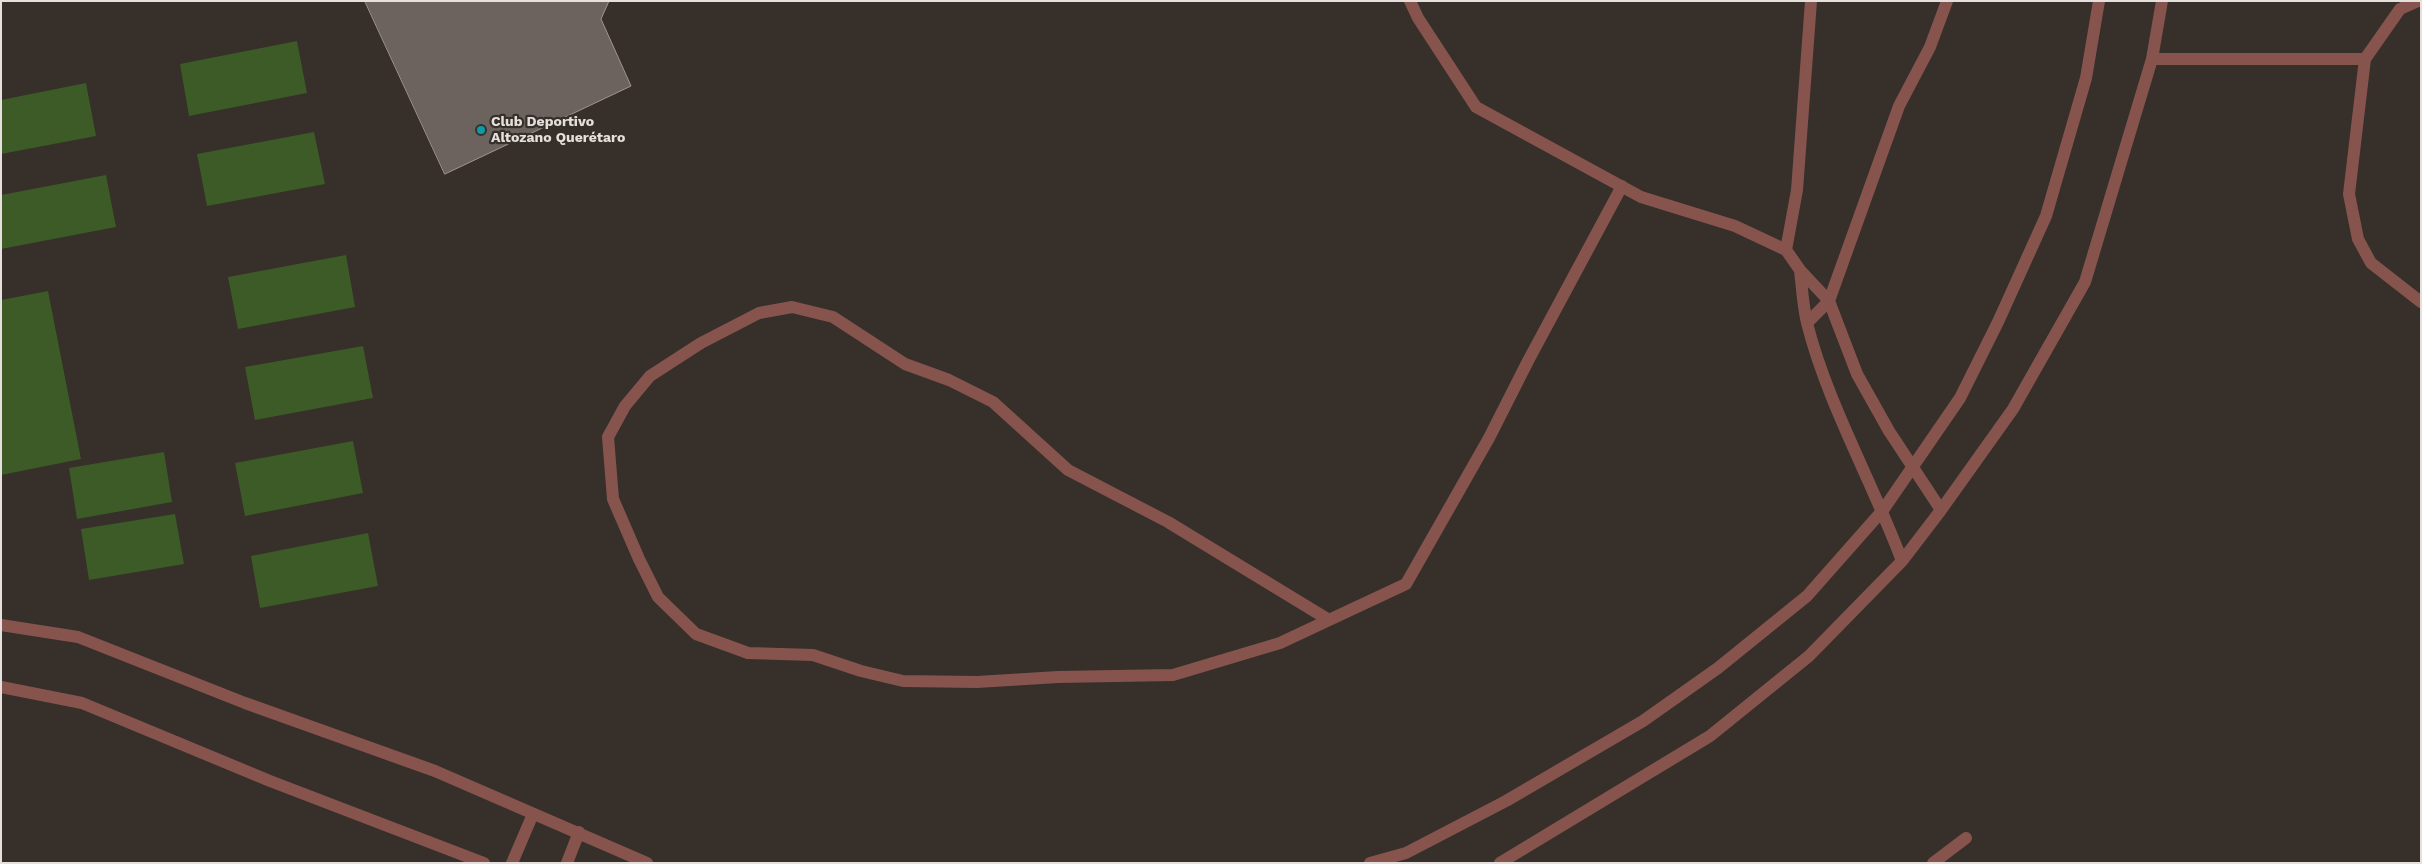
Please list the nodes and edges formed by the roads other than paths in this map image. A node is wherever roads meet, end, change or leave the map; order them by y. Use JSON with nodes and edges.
{"nodes":[{"id":1,"x":1410,"y":1,"type":"edge"},
{"id":2,"x":1811,"y":1,"type":"edge"},
{"id":3,"x":1947,"y":1,"type":"edge"},
{"id":4,"x":2099,"y":1,"type":"edge"},
{"id":5,"x":2162,"y":1,"type":"edge"},
{"id":6,"x":2418,"y":1,"type":"edge"},
{"id":7,"x":2365,"y":58,"type":"junction"},
{"id":8,"x":2152,"y":60,"type":"junction"},
{"id":9,"x":1622,"y":186,"type":"junction"},
{"id":10,"x":1786,"y":250,"type":"junction"},
{"id":11,"x":1800,"y":270,"type":"junction"},
{"id":12,"x":1829,"y":301,"type":"junction"},
{"id":13,"x":2421,"y":302,"type":"edge"},
{"id":14,"x":1807,"y":323,"type":"junction"},
{"id":15,"x":1912,"y":466,"type":"junction"},
{"id":16,"x":1882,"y":510,"type":"junction"},
{"id":17,"x":1940,"y":510,"type":"junction"},
{"id":18,"x":1902,"y":561,"type":"junction"},
{"id":19,"x":1329,"y":620,"type":"junction"},
{"id":20,"x":1,"y":625,"type":"edge"},
{"id":21,"x":1,"y":687,"type":"edge"},
{"id":22,"x":533,"y":814,"type":"junction"},
{"id":23,"x":579,"y":832,"type":"junction"},
{"id":24,"x":1966,"y":838,"type":"dead end"},
{"id":25,"x":1406,"y":858,"type":"edge"},
{"id":26,"x":484,"y":863,"type":"edge"},
{"id":27,"x":512,"y":863,"type":"edge"},
{"id":28,"x":567,"y":863,"type":"edge"},
{"id":29,"x":647,"y":863,"type":"edge"},
{"id":30,"x":1370,"y":863,"type":"edge"},
{"id":31,"x":1500,"y":863,"type":"edge"},
{"id":32,"x":1933,"y":863,"type":"edge"}],
"edges":[{"from":1,"to":9,"type":"street"},
{"from":2,"to":10,"type":"street"},
{"from":3,"to":12,"type":"street"},
{"from":4,"to":15,"type":"street"},
{"from":5,"to":8,"type":"street"},
{"from":6,"to":7,"type":"street"},
{"from":7,"to":8,"type":"street"},
{"from":7,"to":13,"type":"street"},
{"from":8,"to":17,"type":"street"},
{"from":9,"to":10,"type":"street"},
{"from":9,"to":19,"type":"street"},
{"from":10,"to":11,"type":"street"},
{"from":11,"to":12,"type":"street"},
{"from":11,"to":14,"type":"street"},
{"from":12,"to":14,"type":"street"},
{"from":12,"to":15,"type":"street"},
{"from":14,"to":16,"type":"street"},
{"from":15,"to":16,"type":"street"},
{"from":15,"to":17,"type":"street"},
{"from":16,"to":18,"type":"street"},
{"from":16,"to":25,"type":"street"},
{"from":17,"to":18,"type":"street"},
{"from":18,"to":31,"type":"street"},
{"from":19,"to":19,"type":"street"},
{"from":20,"to":22,"type":"street"},
{"from":21,"to":26,"type":"street"},
{"from":22,"to":23,"type":"street"},
{"from":22,"to":27,"type":"street"},
{"from":23,"to":28,"type":"street"},
{"from":23,"to":29,"type":"street"},
{"from":24,"to":32,"type":"street"},
{"from":25,"to":30,"type":"street"}]}
